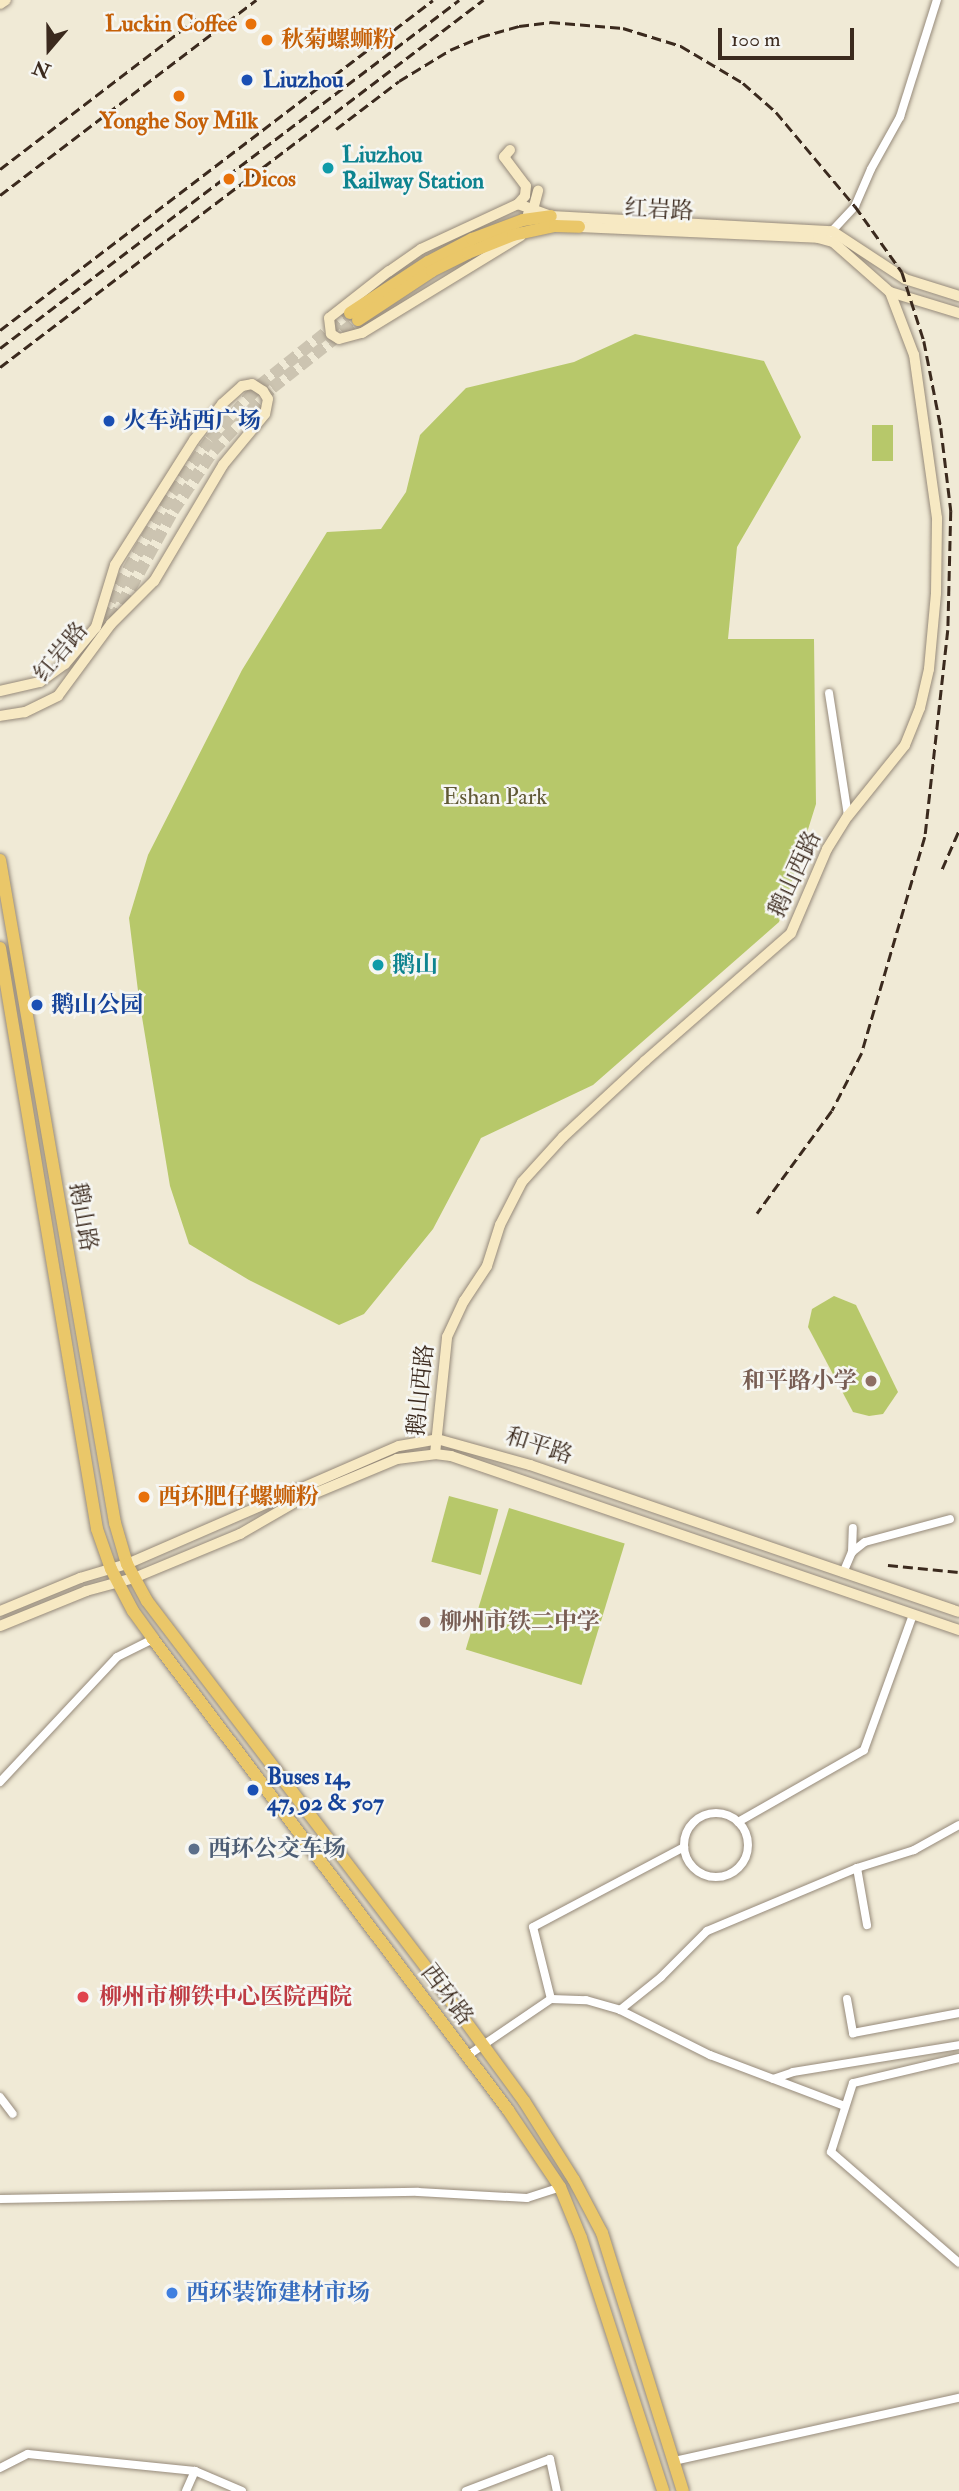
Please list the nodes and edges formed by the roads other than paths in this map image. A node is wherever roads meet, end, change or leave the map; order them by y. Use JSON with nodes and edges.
{"nodes":[{"id":1,"x":6,"y":0,"type":"edge"},
{"id":2,"x":937,"y":0,"type":"edge"},
{"id":3,"x":0,"y":4,"type":"edge"},
{"id":4,"x":510,"y":150,"type":"dead end"},
{"id":5,"x":538,"y":191,"type":"dead end"},
{"id":6,"x":518,"y":204,"type":"junction"},
{"id":7,"x":551,"y":216,"type":"junction"},
{"id":8,"x":526,"y":226,"type":"junction"},
{"id":9,"x":579,"y":227,"type":"joint"},
{"id":10,"x":833,"y":236,"type":"junction"},
{"id":11,"x":890,"y":292,"type":"junction"},
{"id":12,"x":959,"y":296,"type":"edge"},
{"id":13,"x":959,"y":313,"type":"edge"},
{"id":14,"x":354,"y":317,"type":"tunnel mouth"},
{"id":15,"x":0,"y":691,"type":"edge"},
{"id":16,"x":829,"y":693,"type":"dead end"},
{"id":17,"x":0,"y":716,"type":"edge"},
{"id":18,"x":848,"y":816,"type":"junction"},
{"id":19,"x":0,"y":860,"type":"edge"},
{"id":20,"x":0,"y":948,"type":"edge"},
{"id":21,"x":436,"y":1439,"type":"junction"},
{"id":22,"x":435,"y":1454,"type":"junction"},
{"id":23,"x":950,"y":1519,"type":"dead end"},
{"id":24,"x":853,"y":1528,"type":"dead end"},
{"id":25,"x":852,"y":1552,"type":"junction"},
{"id":26,"x":127,"y":1564,"type":"junction"},
{"id":27,"x":111,"y":1569,"type":"junction"},
{"id":28,"x":843,"y":1573,"type":"junction"},
{"id":29,"x":134,"y":1578,"type":"junction"},
{"id":30,"x":118,"y":1583,"type":"junction"},
{"id":31,"x":0,"y":1611,"type":"edge"},
{"id":32,"x":959,"y":1612,"type":"edge"},
{"id":33,"x":913,"y":1615,"type":"junction"},
{"id":34,"x":0,"y":1626,"type":"edge"},
{"id":35,"x":959,"y":1630,"type":"edge"},
{"id":36,"x":153,"y":1639,"type":"junction"},
{"id":37,"x":0,"y":1782,"type":"edge"},
{"id":38,"x":738,"y":1822,"type":"junction"},
{"id":39,"x":959,"y":1825,"type":"edge"},
{"id":40,"x":684,"y":1847,"type":"junction"},
{"id":41,"x":857,"y":1868,"type":"junction"},
{"id":42,"x":867,"y":1925,"type":"dead end"},
{"id":43,"x":551,"y":1999,"type":"junction"},
{"id":44,"x":847,"y":1999,"type":"dead end"},
{"id":45,"x":620,"y":2010,"type":"junction"},
{"id":46,"x":959,"y":2013,"type":"edge"},
{"id":47,"x":959,"y":2045,"type":"edge"},
{"id":48,"x":482,"y":2046,"type":"junction"},
{"id":49,"x":467,"y":2056,"type":"junction"},
{"id":50,"x":959,"y":2058,"type":"edge"},
{"id":51,"x":773,"y":2079,"type":"junction"},
{"id":52,"x":0,"y":2097,"type":"edge"},
{"id":53,"x":845,"y":2106,"type":"junction"},
{"id":54,"x":13,"y":2114,"type":"dead end"},
{"id":55,"x":560,"y":2187,"type":"junction"},
{"id":56,"x":0,"y":2199,"type":"edge"},
{"id":57,"x":959,"y":2263,"type":"edge"},
{"id":58,"x":959,"y":2398,"type":"edge"},
{"id":59,"x":674,"y":2461,"type":"junction"},
{"id":60,"x":0,"y":2468,"type":"edge"},
{"id":61,"x":195,"y":2471,"type":"junction"},
{"id":62,"x":186,"y":2491,"type":"edge"},
{"id":63,"x":242,"y":2491,"type":"edge"},
{"id":64,"x":466,"y":2491,"type":"edge"},
{"id":65,"x":557,"y":2491,"type":"edge"},
{"id":66,"x":663,"y":2491,"type":"edge"},
{"id":67,"x":682,"y":2491,"type":"edge"}],
"edges":[{"from":1,"to":3,"type":"street"},
{"from":2,"to":10,"type":"street"},
{"from":4,"to":6,"type":"street"},
{"from":5,"to":8,"type":"street"},
{"from":6,"to":7,"type":"street"},
{"from":6,"to":8,"type":"street"},
{"from":7,"to":8,"type":"main road","name":"红岩路"},
{"from":7,"to":10,"type":"street","name":"红岩路"},
{"from":8,"to":9,"type":"main road","name":"红岩路"},
{"from":8,"to":14,"type":"main road","name":"红岩路"},
{"from":9,"to":10,"type":"street","name":"红岩路"},
{"from":10,"to":11,"type":"street"},
{"from":10,"to":12,"type":"street"},
{"from":11,"to":13,"type":"street"},
{"from":11,"to":18,"type":"street","name":"鹅山西路"},
{"from":15,"to":17,"type":"street","name":"红岩路"},
{"from":16,"to":18,"type":"street"},
{"from":18,"to":21,"type":"street","name":"鹅山西路"},
{"from":19,"to":26,"type":"main road","name":"鹅山路"},
{"from":20,"to":27,"type":"main road","name":"鹅山路"},
{"from":21,"to":22,"type":"street","name":"鹅山西路"},
{"from":21,"to":26,"type":"street","name":"和平路"},
{"from":21,"to":28,"type":"street","name":"和平路"},
{"from":22,"to":29,"type":"street","name":"和平路"},
{"from":22,"to":33,"type":"street","name":"和平路"},
{"from":23,"to":25,"type":"street"},
{"from":24,"to":25,"type":"street"},
{"from":25,"to":28,"type":"street"},
{"from":26,"to":27,"type":"street","name":"和平路"},
{"from":26,"to":29,"type":"main road","name":"鹅山路"},
{"from":27,"to":30,"type":"main road","name":"西环路"},
{"from":27,"to":31,"type":"street","name":"和平路"},
{"from":28,"to":32,"type":"street","name":"和平路"},
{"from":29,"to":30,"type":"street","name":"和平路"},
{"from":29,"to":48,"type":"main road","name":"西环路"},
{"from":30,"to":34,"type":"street","name":"和平路"},
{"from":30,"to":36,"type":"main road","name":"西环路"},
{"from":33,"to":35,"type":"street","name":"和平路"},
{"from":33,"to":38,"type":"street"},
{"from":36,"to":37,"type":"street"},
{"from":36,"to":49,"type":"main road","name":"西环路"},
{"from":38,"to":40,"type":"street"},
{"from":38,"to":40,"type":"street"},
{"from":39,"to":41,"type":"street"},
{"from":40,"to":43,"type":"street"},
{"from":41,"to":42,"type":"street"},
{"from":41,"to":45,"type":"street"},
{"from":43,"to":45,"type":"street"},
{"from":43,"to":48,"type":"street"},
{"from":44,"to":46,"type":"street"},
{"from":45,"to":51,"type":"street"},
{"from":47,"to":51,"type":"street"},
{"from":48,"to":49,"type":"street"},
{"from":48,"to":59,"type":"main road","name":"西环路"},
{"from":49,"to":55,"type":"main road","name":"西环路"},
{"from":50,"to":53,"type":"street"},
{"from":51,"to":53,"type":"street"},
{"from":52,"to":54,"type":"street"},
{"from":53,"to":57,"type":"street"},
{"from":55,"to":56,"type":"street"},
{"from":55,"to":66,"type":"main road","name":"西环路"},
{"from":58,"to":59,"type":"street"},
{"from":59,"to":67,"type":"main road","name":"西环路"},
{"from":60,"to":61,"type":"street"},
{"from":61,"to":62,"type":"street"},
{"from":61,"to":63,"type":"street"},
{"from":64,"to":65,"type":"street"}]}
